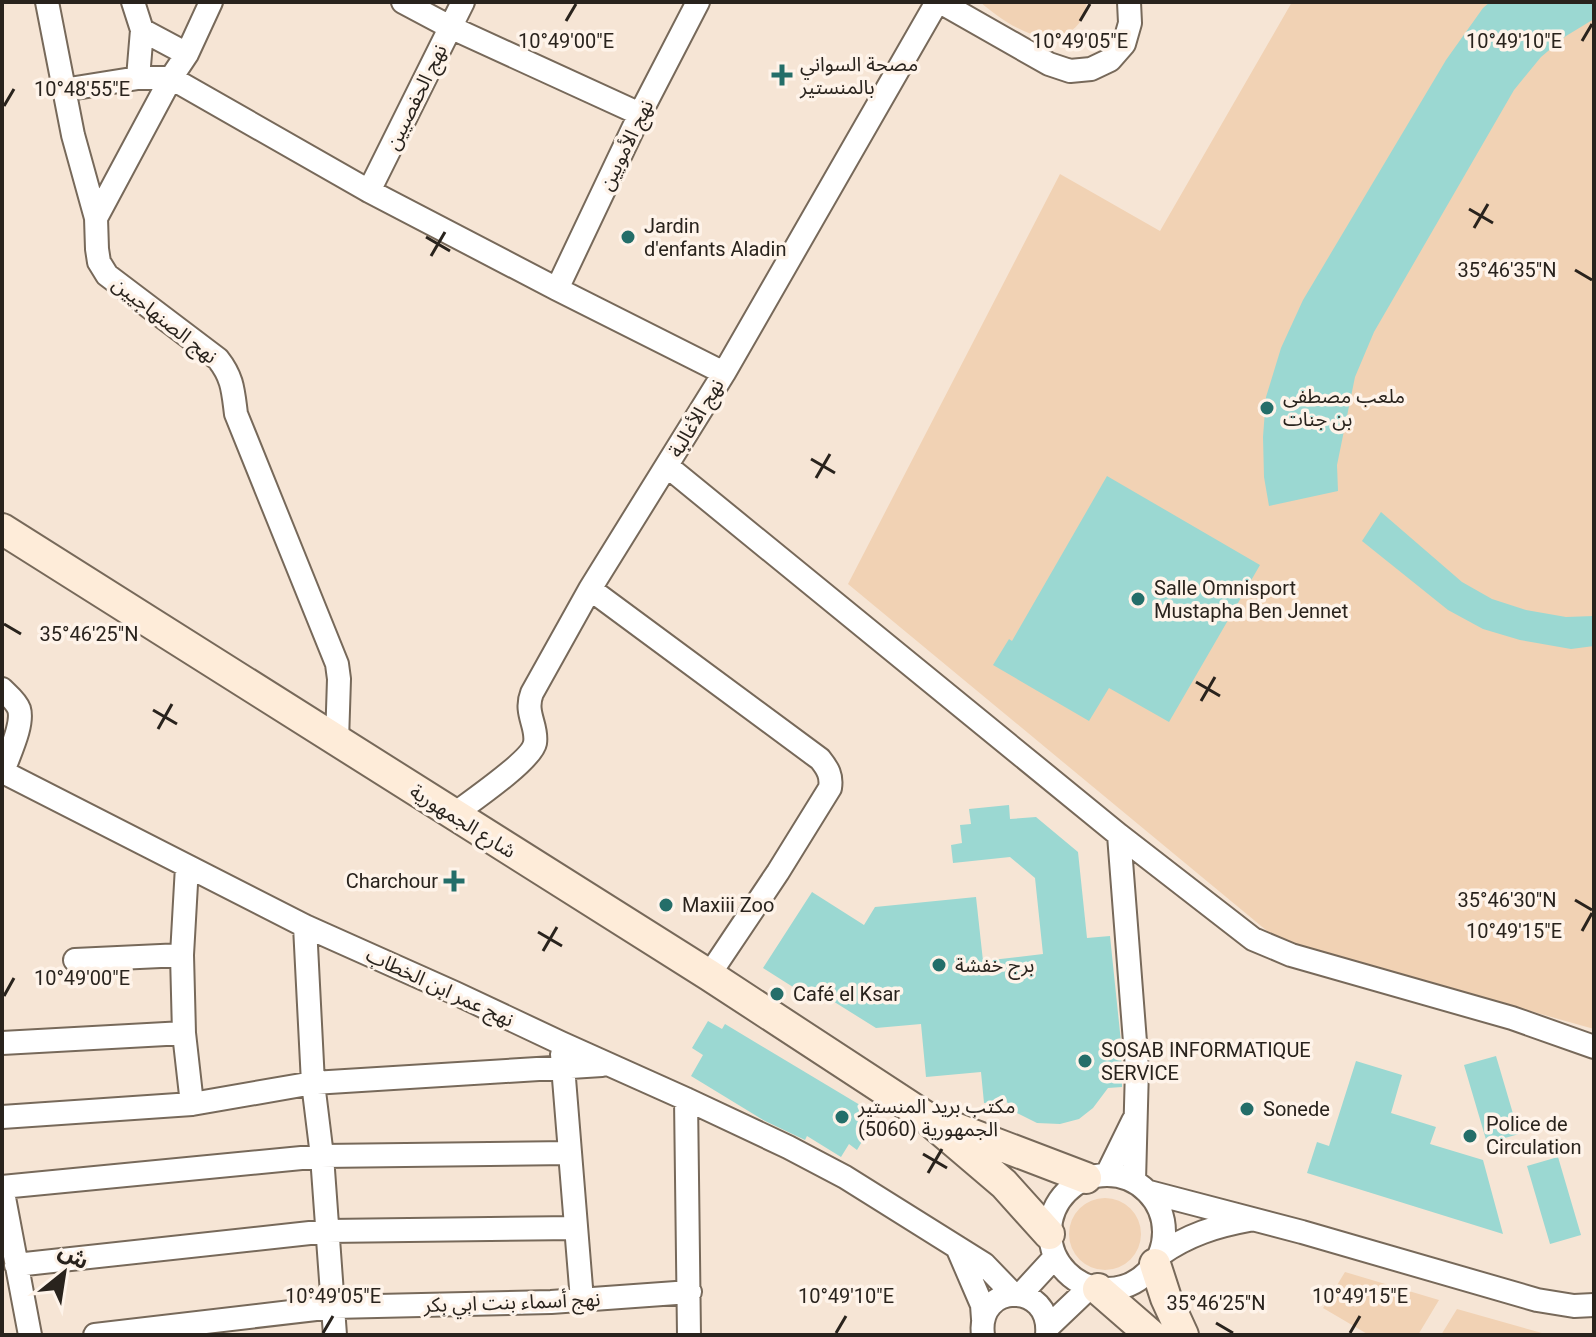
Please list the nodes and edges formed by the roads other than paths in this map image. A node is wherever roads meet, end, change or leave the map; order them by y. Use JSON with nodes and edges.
{"nodes":[{"id":1,"x":47,"y":2,"type":"edge"},
{"id":2,"x":133,"y":2,"type":"edge"},
{"id":3,"x":211,"y":2,"type":"edge"},
{"id":4,"x":403,"y":2,"type":"edge"},
{"id":5,"x":463,"y":2,"type":"edge"},
{"id":6,"x":698,"y":2,"type":"edge"},
{"id":7,"x":939,"y":2,"type":"edge"},
{"id":8,"x":1129,"y":2,"type":"edge"},
{"id":9,"x":450,"y":27,"type":"junction"},
{"id":10,"x":142,"y":30,"type":"junction"},
{"id":11,"x":187,"y":54,"type":"junction"},
{"id":12,"x":138,"y":78,"type":"junction"},
{"id":13,"x":171,"y":78,"type":"junction"},
{"id":14,"x":63,"y":90,"type":"junction"},
{"id":15,"x":640,"y":114,"type":"junction"},
{"id":16,"x":369,"y":191,"type":"junction"},
{"id":17,"x":96,"y":218,"type":"junction"},
{"id":18,"x":557,"y":289,"type":"junction"},
{"id":19,"x":724,"y":373,"type":"junction"},
{"id":20,"x":667,"y":466,"type":"junction"},
{"id":21,"x":2,"y":529,"type":"edge"},
{"id":22,"x":590,"y":589,"type":"junction"},
{"id":23,"x":2,"y":689,"type":"edge"},
{"id":24,"x":337,"y":741,"type":"junction"},
{"id":25,"x":2,"y":773,"type":"edge"},
{"id":26,"x":453,"y":815,"type":"junction"},
{"id":27,"x":1119,"y":835,"type":"junction"},
{"id":28,"x":187,"y":866,"type":"junction"},
{"id":29,"x":305,"y":926,"type":"junction"},
{"id":30,"x":182,"y":955,"type":"junction"},
{"id":31,"x":75,"y":960,"type":"dead end"},
{"id":32,"x":709,"y":975,"type":"junction"},
{"id":33,"x":184,"y":1033,"type":"junction"},
{"id":34,"x":2,"y":1043,"type":"edge"},
{"id":35,"x":561,"y":1043,"type":"junction"},
{"id":36,"x":1594,"y":1047,"type":"edge"},
{"id":37,"x":608,"y":1064,"type":"junction"},
{"id":38,"x":563,"y":1067,"type":"junction"},
{"id":39,"x":313,"y":1083,"type":"junction"},
{"id":40,"x":686,"y":1099,"type":"junction"},
{"id":41,"x":192,"y":1104,"type":"junction"},
{"id":42,"x":1137,"y":1112,"type":"junction"},
{"id":43,"x":923,"y":1115,"type":"junction"},
{"id":44,"x":2,"y":1117,"type":"edge"},
{"id":45,"x":570,"y":1153,"type":"junction"},
{"id":46,"x":322,"y":1156,"type":"junction"},
{"id":47,"x":1096,"y":1176,"type":"junction"},
{"id":48,"x":1141,"y":1186,"type":"junction"},
{"id":49,"x":2,"y":1187,"type":"edge"},
{"id":50,"x":1254,"y":1219,"type":"junction"},
{"id":51,"x":576,"y":1228,"type":"junction"},
{"id":52,"x":328,"y":1231,"type":"junction"},
{"id":53,"x":1052,"y":1246,"type":"junction"},
{"id":54,"x":957,"y":1247,"type":"junction"},
{"id":55,"x":1158,"y":1259,"type":"junction"},
{"id":56,"x":16,"y":1265,"type":"junction"},
{"id":57,"x":1094,"y":1288,"type":"junction"},
{"id":58,"x":690,"y":1292,"type":"junction"},
{"id":59,"x":1018,"y":1294,"type":"junction"},
{"id":60,"x":582,"y":1300,"type":"junction"},
{"id":61,"x":1594,"y":1305,"type":"edge"},
{"id":62,"x":333,"y":1307,"type":"junction"},
{"id":63,"x":983,"y":1327,"type":"edge"},
{"id":64,"x":1047,"y":1331,"type":"edge"},
{"id":65,"x":30,"y":1335,"type":"edge"},
{"id":66,"x":95,"y":1335,"type":"edge"},
{"id":67,"x":335,"y":1335,"type":"edge"},
{"id":68,"x":689,"y":1335,"type":"edge"},
{"id":69,"x":1151,"y":1335,"type":"edge"},
{"id":70,"x":1183,"y":1335,"type":"edge"}],
"edges":[{"from":1,"to":14,"type":"street","name":"نهج الصنهاجيين"},
{"from":2,"to":10,"type":"street"},
{"from":3,"to":11,"type":"street"},
{"from":4,"to":9,"type":"street"},
{"from":5,"to":9,"type":"street","name":"نهج الحفصيين"},
{"from":6,"to":15,"type":"street","name":"نهج الأمويين"},
{"from":7,"to":8,"type":"street"},
{"from":7,"to":19,"type":"street","name":"نهج الأغالبة"},
{"from":9,"to":15,"type":"street"},
{"from":9,"to":16,"type":"street","name":"نهج الحفصيين"},
{"from":10,"to":11,"type":"street"},
{"from":10,"to":12,"type":"street"},
{"from":11,"to":13,"type":"street"},
{"from":12,"to":13,"type":"street"},
{"from":12,"to":14,"type":"street"},
{"from":13,"to":16,"type":"street"},
{"from":13,"to":17,"type":"street"},
{"from":14,"to":17,"type":"street","name":"نهج الصنهاجيين"},
{"from":15,"to":18,"type":"street","name":"نهج الأمويين"},
{"from":16,"to":18,"type":"street"},
{"from":17,"to":24,"type":"street","name":"نهج الصنهاجيين"},
{"from":18,"to":19,"type":"street"},
{"from":19,"to":20,"type":"street","name":"نهج الأغالبة"},
{"from":20,"to":22,"type":"street","name":"نهج الأغالبة"},
{"from":20,"to":27,"type":"street"},
{"from":21,"to":24,"type":"main road","name":"شارع الجمهورية"},
{"from":22,"to":26,"type":"street","name":"نهج الأغالبة"},
{"from":22,"to":32,"type":"street"},
{"from":23,"to":25,"type":"street","name":"نهج عمر ابن الخطاب"},
{"from":24,"to":26,"type":"main road","name":"شارع الجمهورية"},
{"from":25,"to":28,"type":"street","name":"نهج عمر ابن الخطاب"},
{"from":26,"to":32,"type":"main road","name":"شارع الجمهورية"},
{"from":27,"to":36,"type":"street"},
{"from":27,"to":42,"type":"street"},
{"from":28,"to":29,"type":"street","name":"نهج عمر ابن الخطاب"},
{"from":28,"to":30,"type":"street"},
{"from":29,"to":35,"type":"street","name":"نهج عمر ابن الخطاب"},
{"from":29,"to":39,"type":"street"},
{"from":30,"to":31,"type":"street"},
{"from":30,"to":33,"type":"street"},
{"from":32,"to":43,"type":"main road","name":"شارع الجمهورية"},
{"from":33,"to":34,"type":"street"},
{"from":33,"to":41,"type":"street"},
{"from":35,"to":37,"type":"street","name":"نهج عمر ابن الخطاب"},
{"from":35,"to":38,"type":"street"},
{"from":37,"to":38,"type":"street"},
{"from":37,"to":40,"type":"street","name":"نهج عمر ابن الخطاب"},
{"from":38,"to":39,"type":"street"},
{"from":38,"to":45,"type":"street"},
{"from":39,"to":41,"type":"street"},
{"from":39,"to":46,"type":"street"},
{"from":40,"to":54,"type":"street","name":"نهج عمر ابن الخطاب"},
{"from":40,"to":58,"type":"street"},
{"from":41,"to":44,"type":"street"},
{"from":42,"to":47,"type":"street"},
{"from":42,"to":48,"type":"street"},
{"from":43,"to":47,"type":"main road","name":"شارع الجمهورية"},
{"from":43,"to":53,"type":"main road","name":"شارع الجمهورية"},
{"from":45,"to":46,"type":"street"},
{"from":45,"to":51,"type":"street"},
{"from":46,"to":49,"type":"street"},
{"from":46,"to":52,"type":"street"},
{"from":47,"to":48,"type":"street"},
{"from":47,"to":53,"type":"street"},
{"from":48,"to":50,"type":"street"},
{"from":48,"to":55,"type":"street"},
{"from":49,"to":56,"type":"street"},
{"from":50,"to":55,"type":"street"},
{"from":50,"to":61,"type":"street"},
{"from":51,"to":52,"type":"street"},
{"from":51,"to":60,"type":"street"},
{"from":52,"to":56,"type":"street"},
{"from":52,"to":62,"type":"street"},
{"from":53,"to":57,"type":"street"},
{"from":53,"to":59,"type":"street"},
{"from":54,"to":59,"type":"street","name":"نهج عمر ابن الخطاب"},
{"from":54,"to":63,"type":"street"},
{"from":55,"to":57,"type":"street"},
{"from":55,"to":70,"type":"main road"},
{"from":56,"to":65,"type":"street"},
{"from":57,"to":64,"type":"street"},
{"from":57,"to":69,"type":"main road"},
{"from":58,"to":60,"type":"street","name":"نهج أسماء بنت ابي بكر"},
{"from":58,"to":68,"type":"street"},
{"from":59,"to":63,"type":"street"},
{"from":59,"to":64,"type":"street","name":"نهج عمر ابن الخطاب"},
{"from":60,"to":62,"type":"street","name":"نهج أسماء بنت ابي بكر"},
{"from":62,"to":66,"type":"street","name":"نهج أسماء بنت ابي بكر"},
{"from":62,"to":67,"type":"street"}]}
